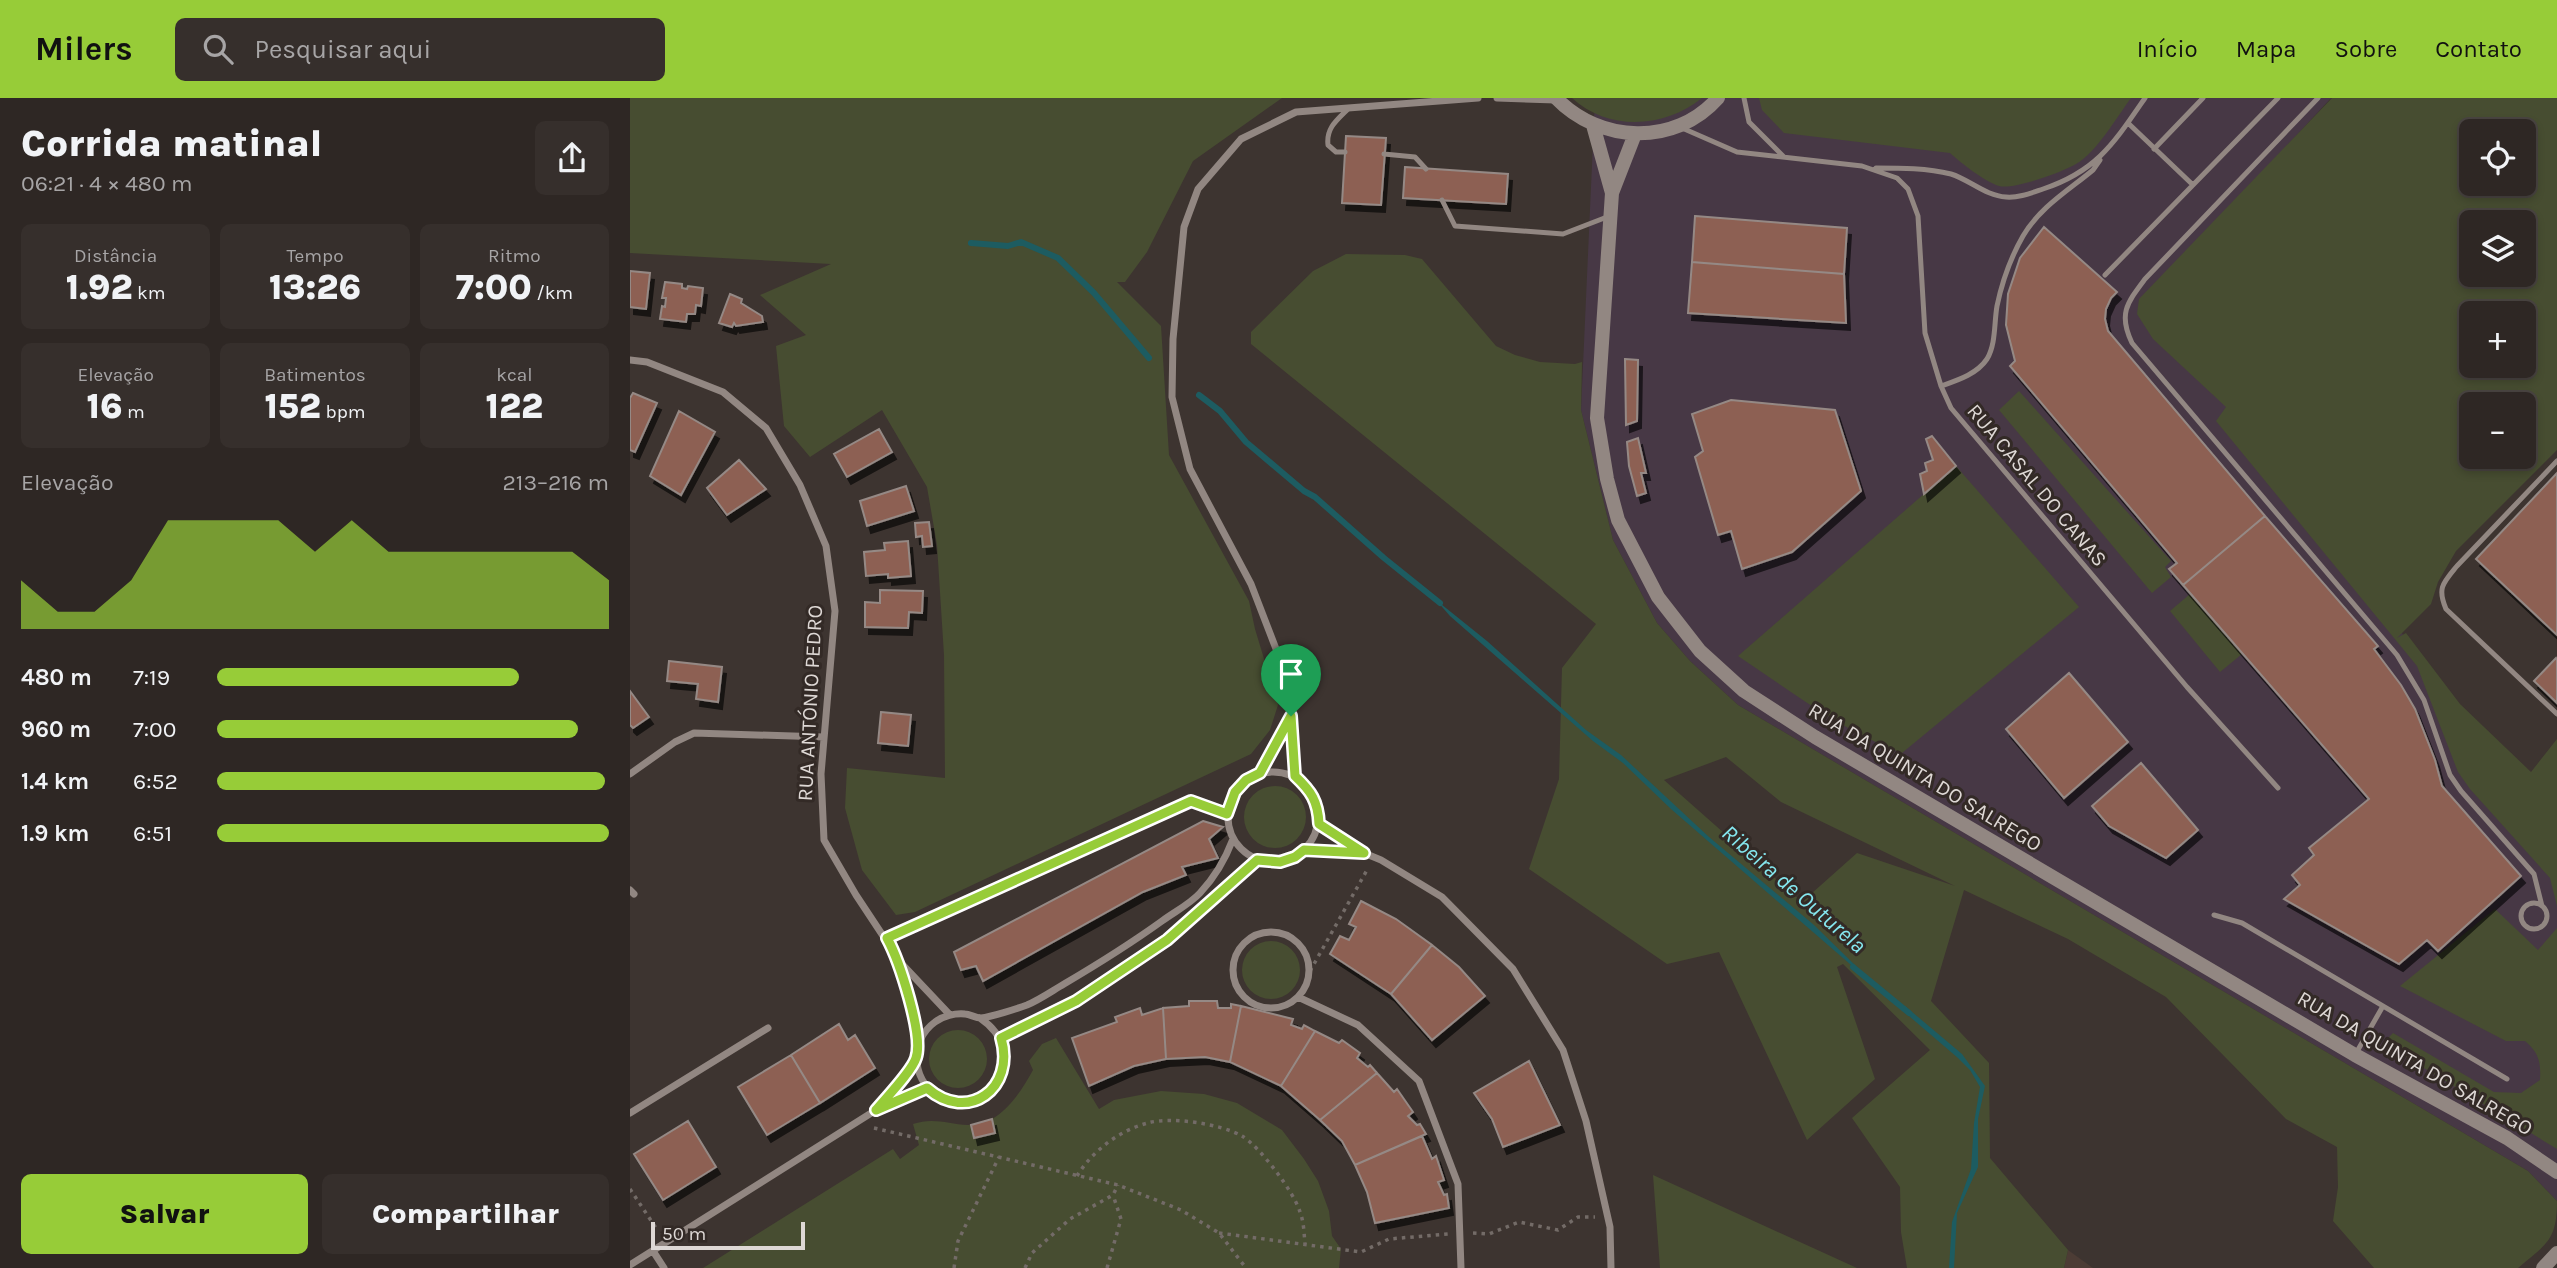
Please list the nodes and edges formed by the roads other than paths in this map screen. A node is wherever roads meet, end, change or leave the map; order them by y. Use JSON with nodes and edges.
{"nodes":[{"id":1,"x":1478,"y":98,"type":"edge"},
{"id":2,"x":1497,"y":98,"type":"edge"},
{"id":3,"x":1718,"y":98,"type":"edge"},
{"id":4,"x":1744,"y":98,"type":"edge"},
{"id":5,"x":2145,"y":98,"type":"edge"},
{"id":6,"x":2203,"y":98,"type":"edge"},
{"id":7,"x":2278,"y":98,"type":"edge"},
{"id":8,"x":2318,"y":98,"type":"edge"},
{"id":9,"x":1557,"y":99,"type":"edge"},
{"id":10,"x":1349,"y":108,"type":"junction"},
{"id":11,"x":2128,"y":123,"type":"junction"},
{"id":12,"x":1593,"y":125,"type":"junction"},
{"id":13,"x":1677,"y":127,"type":"junction"},
{"id":14,"x":1635,"y":134,"type":"junction"},
{"id":15,"x":2154,"y":149,"type":"junction"},
{"id":16,"x":1345,"y":152,"type":"dead end"},
{"id":17,"x":2106,"y":152,"type":"junction"},
{"id":18,"x":1384,"y":154,"type":"dead end"},
{"id":19,"x":1784,"y":157,"type":"junction"},
{"id":20,"x":1869,"y":168,"type":"junction"},
{"id":21,"x":1426,"y":169,"type":"dead end"},
{"id":22,"x":2193,"y":185,"type":"junction"},
{"id":23,"x":1612,"y":193,"type":"junction"},
{"id":24,"x":1442,"y":200,"type":"dead end"},
{"id":25,"x":1610,"y":215,"type":"junction"},
{"id":26,"x":2105,"y":275,"type":"dead end"},
{"id":27,"x":630,"y":360,"type":"edge"},
{"id":28,"x":1941,"y":386,"type":"junction"},
{"id":29,"x":2557,"y":461,"type":"edge"},
{"id":30,"x":2557,"y":714,"type":"edge"},
{"id":31,"x":1291,"y":716,"type":"junction"},
{"id":32,"x":824,"y":737,"type":"junction"},
{"id":33,"x":1260,"y":773,"type":"junction"},
{"id":34,"x":630,"y":774,"type":"edge"},
{"id":35,"x":1295,"y":776,"type":"junction"},
{"id":36,"x":2278,"y":788,"type":"dead end"},
{"id":37,"x":1227,"y":814,"type":"junction"},
{"id":38,"x":1319,"y":824,"type":"junction"},
{"id":39,"x":1233,"y":839,"type":"junction"},
{"id":40,"x":1304,"y":850,"type":"junction"},
{"id":41,"x":1364,"y":853,"type":"junction"},
{"id":42,"x":1257,"y":860,"type":"junction"},
{"id":43,"x":2542,"y":906,"type":"junction"},
{"id":44,"x":2214,"y":915,"type":"dead end"},
{"id":45,"x":887,"y":938,"type":"junction"},
{"id":46,"x":899,"y":960,"type":"junction"},
{"id":47,"x":1298,"y":997,"type":"junction"},
{"id":48,"x":2384,"y":1006,"type":"junction"},
{"id":49,"x":950,"y":1015,"type":"junction"},
{"id":50,"x":980,"y":1018,"type":"junction"},
{"id":51,"x":768,"y":1028,"type":"dead end"},
{"id":52,"x":1001,"y":1038,"type":"junction"},
{"id":53,"x":918,"y":1045,"type":"junction"},
{"id":54,"x":2355,"y":1055,"type":"junction"},
{"id":55,"x":916,"y":1059,"type":"junction"},
{"id":56,"x":2507,"y":1079,"type":"dead end"},
{"id":57,"x":927,"y":1088,"type":"junction"},
{"id":58,"x":876,"y":1110,"type":"junction"},
{"id":59,"x":630,"y":1113,"type":"edge"},
{"id":60,"x":2557,"y":1172,"type":"edge"},
{"id":61,"x":653,"y":1251,"type":"junction"},
{"id":62,"x":2557,"y":1252,"type":"edge"},
{"id":63,"x":630,"y":1265,"type":"edge"},
{"id":64,"x":664,"y":1268,"type":"edge"},
{"id":65,"x":1461,"y":1268,"type":"edge"},
{"id":66,"x":1611,"y":1268,"type":"edge"},
{"id":67,"x":2543,"y":1268,"type":"edge"}],
"edges":[{"from":1,"to":10,"type":"street"},
{"from":2,"to":9,"type":"street"},
{"from":3,"to":13,"type":"street"},
{"from":4,"to":19,"type":"lane"},
{"from":5,"to":11,"type":"lane"},
{"from":6,"to":15,"type":"lane"},
{"from":7,"to":22,"type":"lane"},
{"from":8,"to":43,"type":"lane"},
{"from":9,"to":12,"type":"street"},
{"from":10,"to":16,"type":"lane"},
{"from":10,"to":31,"type":"street"},
{"from":11,"to":15,"type":"lane"},
{"from":11,"to":17,"type":"lane"},
{"from":12,"to":14,"type":"street"},
{"from":12,"to":23,"type":"street","name":"RUA DA QUINTA DO SALREGO"},
{"from":13,"to":14,"type":"street"},
{"from":13,"to":19,"type":"lane","name":"RUA CASAL DO CANAS"},
{"from":14,"to":23,"type":"street","name":"RUA DA QUINTA DO SALREGO"},
{"from":15,"to":22,"type":"lane"},
{"from":17,"to":20,"type":"lane"},
{"from":17,"to":28,"type":"lane"},
{"from":18,"to":21,"type":"lane"},
{"from":19,"to":20,"type":"lane","name":"RUA CASAL DO CANAS"},
{"from":20,"to":28,"type":"lane","name":"RUA CASAL DO CANAS"},
{"from":22,"to":26,"type":"lane"},
{"from":23,"to":25,"type":"street","name":"RUA DA QUINTA DO SALREGO"},
{"from":24,"to":25,"type":"lane"},
{"from":25,"to":54,"type":"street","name":"RUA DA QUINTA DO SALREGO"},
{"from":27,"to":32,"type":"street","name":"RUA ANTÓNIO PEDRO"},
{"from":28,"to":36,"type":"lane","name":"RUA CASAL DO CANAS"},
{"from":29,"to":30,"type":"lane"},
{"from":31,"to":33,"type":"street"},
{"from":31,"to":35,"type":"street"},
{"from":32,"to":34,"type":"street"},
{"from":32,"to":45,"type":"street","name":"RUA ANTÓNIO PEDRO"},
{"from":33,"to":35,"type":"street"},
{"from":33,"to":37,"type":"street"},
{"from":35,"to":38,"type":"street"},
{"from":37,"to":39,"type":"street"},
{"from":37,"to":45,"type":"street"},
{"from":38,"to":40,"type":"street"},
{"from":38,"to":41,"type":"street"},
{"from":39,"to":42,"type":"street"},
{"from":39,"to":50,"type":"street"},
{"from":40,"to":41,"type":"street"},
{"from":40,"to":42,"type":"street"},
{"from":41,"to":66,"type":"street"},
{"from":42,"to":52,"type":"street"},
{"from":43,"to":43,"type":"lane"},
{"from":44,"to":48,"type":"lane"},
{"from":45,"to":46,"type":"street","name":"RUA ANTÓNIO PEDRO"},
{"from":46,"to":49,"type":"street","name":"RUA ANTÓNIO PEDRO"},
{"from":46,"to":53,"type":"street","name":"RUA ANTÓNIO PEDRO"},
{"from":47,"to":47,"type":"street"},
{"from":47,"to":65,"type":"street"},
{"from":48,"to":54,"type":"lane"},
{"from":48,"to":56,"type":"lane"},
{"from":49,"to":50,"type":"street"},
{"from":49,"to":53,"type":"street"},
{"from":50,"to":52,"type":"street"},
{"from":51,"to":59,"type":"street"},
{"from":52,"to":57,"type":"street"},
{"from":53,"to":55,"type":"street"},
{"from":54,"to":60,"type":"street","name":"RUA DA QUINTA DO SALREGO"},
{"from":55,"to":57,"type":"street"},
{"from":55,"to":58,"type":"street"},
{"from":57,"to":58,"type":"street"},
{"from":58,"to":61,"type":"street"},
{"from":61,"to":63,"type":"street"},
{"from":61,"to":64,"type":"street"},
{"from":62,"to":67,"type":"street"}]}
